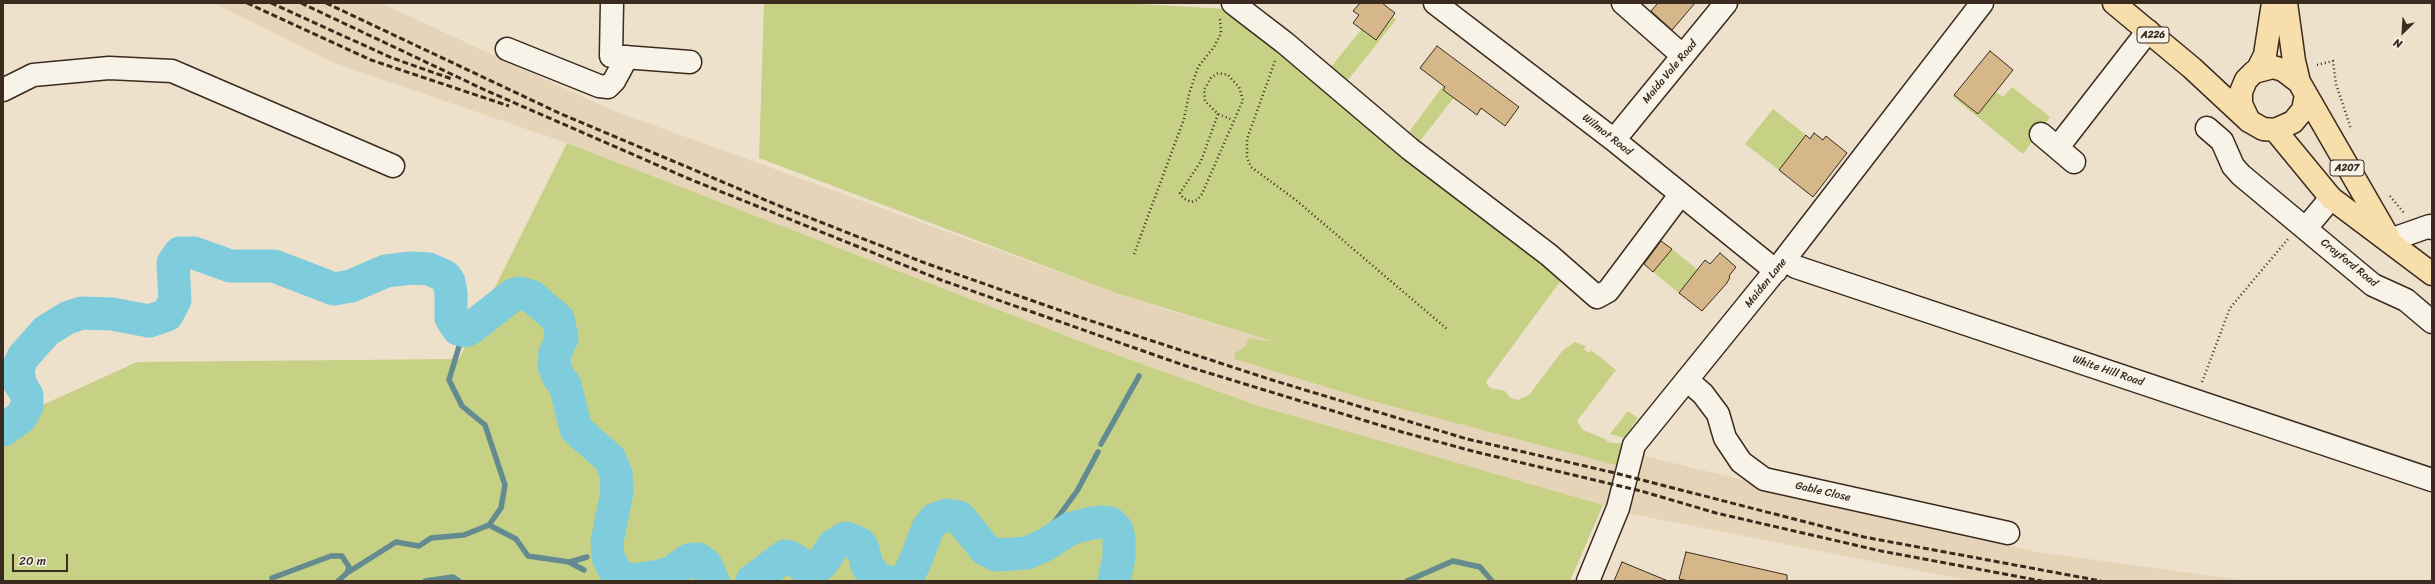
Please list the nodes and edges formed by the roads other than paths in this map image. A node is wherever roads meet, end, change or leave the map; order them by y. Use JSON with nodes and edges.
{"nodes":[{"id":1,"x":612,"y":3,"type":"edge"},
{"id":2,"x":1623,"y":3,"type":"edge"},
{"id":3,"x":1726,"y":3,"type":"edge"},
{"id":4,"x":1982,"y":3,"type":"edge"},
{"id":5,"x":2114,"y":3,"type":"edge"},
{"id":6,"x":2273,"y":3,"type":"edge"},
{"id":7,"x":2286,"y":3,"type":"edge"},
{"id":8,"x":1440,"y":5,"type":"edge"},
{"id":9,"x":1226,"y":7,"type":"edge"},
{"id":10,"x":2148,"y":31,"type":"junction"},
{"id":11,"x":507,"y":50,"type":"dead end"},
{"id":12,"x":1683,"y":56,"type":"junction"},
{"id":13,"x":627,"y":57,"type":"junction"},
{"id":14,"x":690,"y":62,"type":"dead end"},
{"id":15,"x":2192,"y":68,"type":"junction"},
{"id":16,"x":2251,"y":76,"type":"junction"},
{"id":17,"x":2302,"y":88,"type":"junction"},
{"id":18,"x":3,"y":90,"type":"edge"},
{"id":19,"x":2249,"y":121,"type":"junction"},
{"id":20,"x":2207,"y":128,"type":"dead end"},
{"id":21,"x":2275,"y":130,"type":"junction"},
{"id":22,"x":2041,"y":134,"type":"dead end"},
{"id":23,"x":1614,"y":140,"type":"junction"},
{"id":24,"x":2058,"y":147,"type":"junction"},
{"id":25,"x":2074,"y":162,"type":"dead end"},
{"id":26,"x":393,"y":166,"type":"dead end"},
{"id":27,"x":1680,"y":195,"type":"junction"},
{"id":28,"x":2332,"y":198,"type":"junction"},
{"id":29,"x":2304,"y":226,"type":"junction"},
{"id":30,"x":2432,"y":228,"type":"edge"},
{"id":31,"x":2390,"y":240,"type":"junction"},
{"id":32,"x":1780,"y":266,"type":"junction"},
{"id":33,"x":2432,"y":274,"type":"edge"},
{"id":34,"x":2432,"y":322,"type":"edge"},
{"id":35,"x":1687,"y":380,"type":"junction"},
{"id":36,"x":2432,"y":480,"type":"edge"},
{"id":37,"x":2008,"y":533,"type":"dead end"},
{"id":38,"x":1588,"y":581,"type":"edge"}],
"edges":[{"from":1,"to":13,"type":"street"},
{"from":2,"to":12,"type":"street"},
{"from":3,"to":12,"type":"street","name":"Maida Vale Road"},
{"from":4,"to":32,"type":"street","name":"Maiden Lane"},
{"from":5,"to":10,"type":"main road","number":"A226"},
{"from":6,"to":16,"type":"main road"},
{"from":7,"to":17,"type":"main road"},
{"from":8,"to":23,"type":"street","name":"Wilmot Road"},
{"from":9,"to":27,"type":"street"},
{"from":10,"to":15,"type":"main road","number":"A226"},
{"from":10,"to":24,"type":"street"},
{"from":11,"to":13,"type":"street"},
{"from":12,"to":23,"type":"street","name":"Maida Vale Road"},
{"from":13,"to":14,"type":"street"},
{"from":15,"to":16,"type":"main road","number":"A226"},
{"from":15,"to":19,"type":"main road","number":"A226"},
{"from":16,"to":17,"type":"main road","number":"A207"},
{"from":16,"to":19,"type":"main road"},
{"from":17,"to":21,"type":"main road"},
{"from":17,"to":31,"type":"main road","number":"A207"},
{"from":18,"to":26,"type":"street"},
{"from":19,"to":21,"type":"main road"},
{"from":20,"to":29,"type":"street","name":"Crayford Road"},
{"from":21,"to":28,"type":"main road","number":"A207"},
{"from":22,"to":24,"type":"street"},
{"from":23,"to":27,"type":"street","name":"Wilmot Road"},
{"from":24,"to":25,"type":"street"},
{"from":27,"to":32,"type":"street","name":"Wilmot Road"},
{"from":28,"to":29,"type":"street"},
{"from":28,"to":31,"type":"main road","number":"A207"},
{"from":29,"to":34,"type":"street","name":"Crayford Road"},
{"from":30,"to":31,"type":"street"},
{"from":31,"to":33,"type":"main road","number":"A207"},
{"from":32,"to":35,"type":"street","name":"Maiden Lane"},
{"from":32,"to":36,"type":"street","name":"White Hill Road"},
{"from":35,"to":37,"type":"street","name":"Gable Close"},
{"from":35,"to":38,"type":"street","name":"Maiden Lane"}]}
